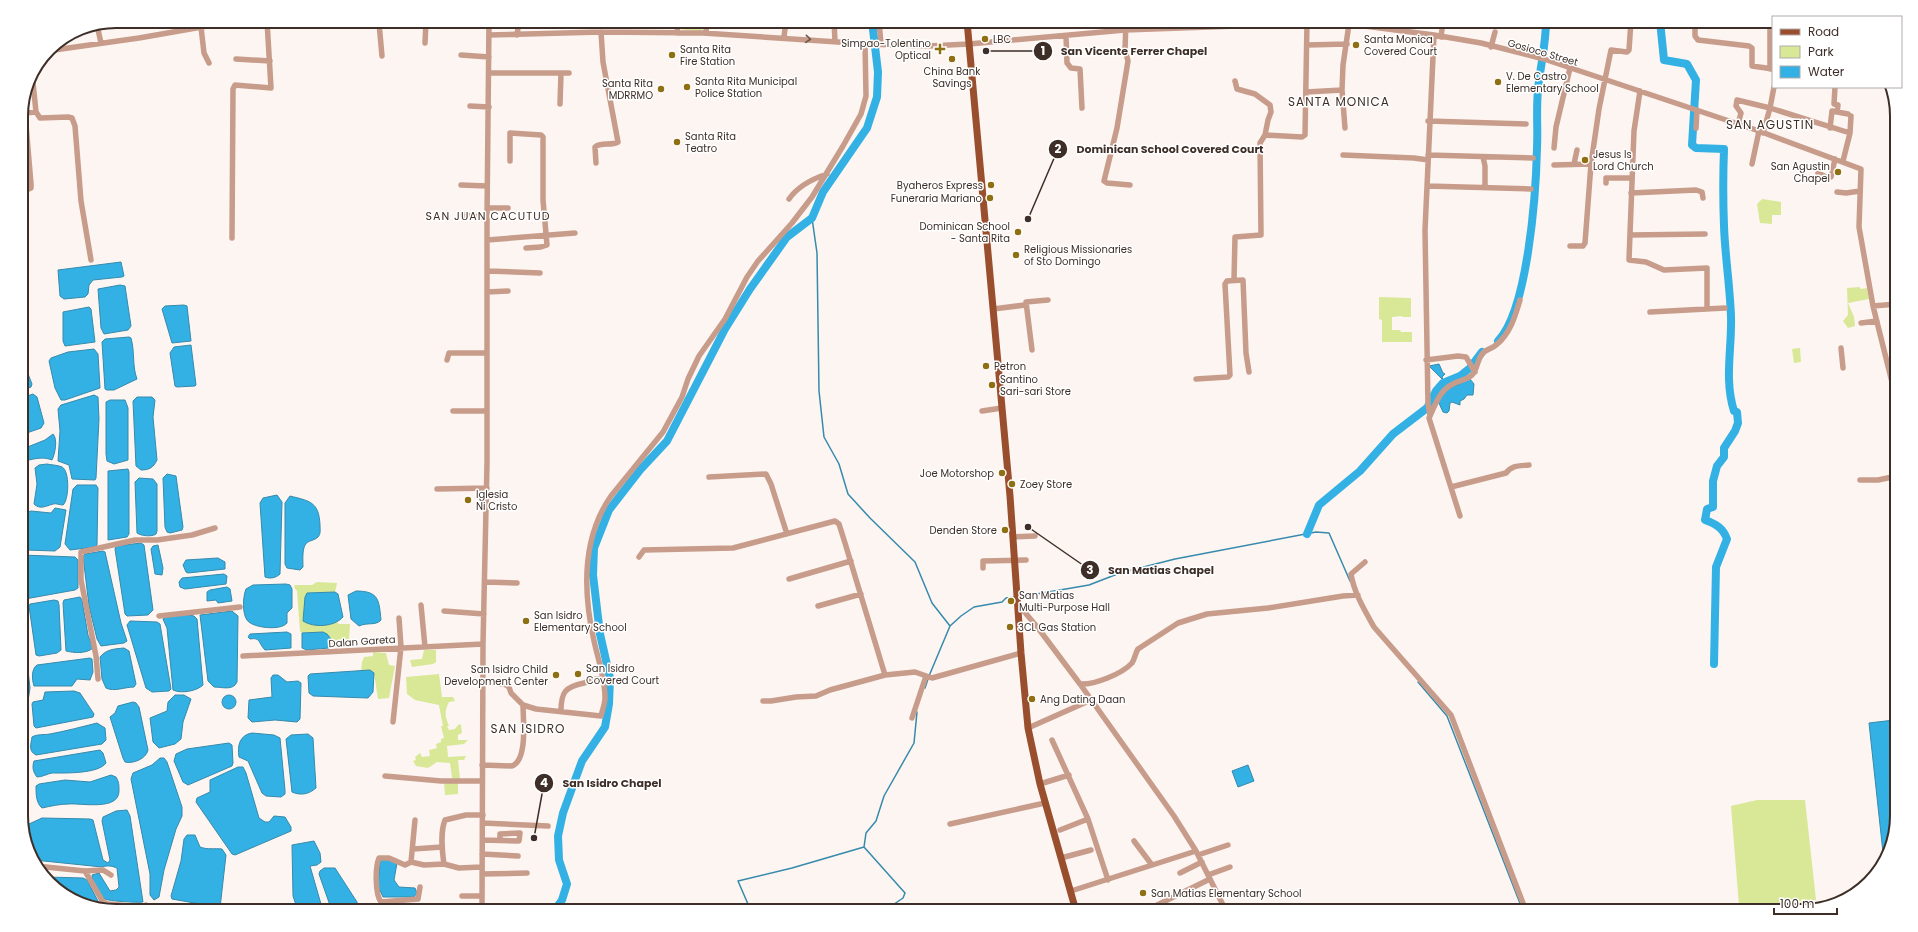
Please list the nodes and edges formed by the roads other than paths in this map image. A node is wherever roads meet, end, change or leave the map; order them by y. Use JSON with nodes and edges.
{"nodes":[{"id":1,"x":196,"y":28,"type":"edge"},
{"id":2,"x":201,"y":28,"type":"edge"},
{"id":3,"x":268,"y":28,"type":"edge"},
{"id":4,"x":379,"y":28,"type":"edge"},
{"id":5,"x":426,"y":28,"type":"edge"},
{"id":6,"x":489,"y":28,"type":"edge"},
{"id":7,"x":518,"y":28,"type":"edge"},
{"id":8,"x":677,"y":28,"type":"edge"},
{"id":9,"x":706,"y":28,"type":"edge"},
{"id":10,"x":785,"y":28,"type":"edge"},
{"id":11,"x":834,"y":28,"type":"edge"},
{"id":12,"x":879,"y":28,"type":"edge"},
{"id":13,"x":968,"y":28,"type":"edge"},
{"id":14,"x":1170,"y":28,"type":"edge"},
{"id":15,"x":1307,"y":28,"type":"edge"},
{"id":16,"x":1349,"y":28,"type":"edge"},
{"id":17,"x":1390,"y":28,"type":"edge"},
{"id":18,"x":1442,"y":28,"type":"edge"},
{"id":19,"x":1631,"y":28,"type":"edge"},
{"id":20,"x":1695,"y":28,"type":"edge"},
{"id":21,"x":1770,"y":28,"type":"edge"},
{"id":22,"x":1147,"y":29,"type":"joint"},
{"id":23,"x":98,"y":30,"type":"edge"},
{"id":24,"x":185,"y":30,"type":"joint"},
{"id":25,"x":1125,"y":30,"type":"junction"},
{"id":26,"x":600,"y":32,"type":"junction"},
{"id":27,"x":1495,"y":32,"type":"dead end"},
{"id":28,"x":677,"y":33,"type":"junction"},
{"id":29,"x":706,"y":33,"type":"junction"},
{"id":30,"x":489,"y":35,"type":"junction"},
{"id":31,"x":517,"y":35,"type":"junction"},
{"id":32,"x":1434,"y":35,"type":"junction"},
{"id":33,"x":1066,"y":36,"type":"junction"},
{"id":34,"x":784,"y":37,"type":"junction"},
{"id":35,"x":1441,"y":37,"type":"junction"},
{"id":36,"x":835,"y":41,"type":"junction"},
{"id":37,"x":101,"y":43,"type":"junction"},
{"id":38,"x":425,"y":43,"type":"dead end"},
{"id":39,"x":867,"y":43,"type":"junction"},
{"id":40,"x":880,"y":44,"type":"junction"},
{"id":41,"x":969,"y":44,"type":"junction"},
{"id":42,"x":1347,"y":44,"type":"junction"},
{"id":43,"x":1307,"y":45,"type":"junction"},
{"id":44,"x":1491,"y":47,"type":"junction"},
{"id":45,"x":59,"y":49,"type":"edge"},
{"id":46,"x":461,"y":55,"type":"dead end"},
{"id":47,"x":382,"y":56,"type":"dead end"},
{"id":48,"x":489,"y":57,"type":"junction"},
{"id":49,"x":236,"y":59,"type":"dead end"},
{"id":50,"x":270,"y":61,"type":"junction"},
{"id":51,"x":209,"y":63,"type":"dead end"},
{"id":52,"x":1570,"y":68,"type":"junction"},
{"id":53,"x":1771,"y":69,"type":"edge"},
{"id":54,"x":489,"y":73,"type":"junction"},
{"id":55,"x":561,"y":73,"type":"junction"},
{"id":56,"x":569,"y":73,"type":"dead end"},
{"id":57,"x":1604,"y":79,"type":"junction"},
{"id":58,"x":1234,"y":81,"type":"dead end"},
{"id":59,"x":33,"y":86,"type":"edge"},
{"id":60,"x":1774,"y":88,"type":"edge"},
{"id":61,"x":1835,"y":88,"type":"edge"},
{"id":62,"x":1342,"y":90,"type":"junction"},
{"id":63,"x":1640,"y":91,"type":"junction"},
{"id":64,"x":1306,"y":92,"type":"junction"},
{"id":65,"x":560,"y":104,"type":"dead end"},
{"id":66,"x":470,"y":106,"type":"dead end"},
{"id":67,"x":488,"y":107,"type":"junction"},
{"id":68,"x":1082,"y":108,"type":"dead end"},
{"id":69,"x":1770,"y":108,"type":"junction"},
{"id":70,"x":1696,"y":110,"type":"junction"},
{"id":71,"x":36,"y":112,"type":"junction"},
{"id":72,"x":1837,"y":112,"type":"junction"},
{"id":73,"x":28,"y":113,"type":"edge"},
{"id":74,"x":1428,"y":121,"type":"junction"},
{"id":75,"x":1526,"y":124,"type":"dead end"},
{"id":76,"x":1738,"y":124,"type":"junction"},
{"id":77,"x":1345,"y":128,"type":"dead end"},
{"id":78,"x":1696,"y":128,"type":"dead end"},
{"id":79,"x":1830,"y":128,"type":"junction"},
{"id":80,"x":1761,"y":132,"type":"junction"},
{"id":81,"x":1850,"y":133,"type":"junction"},
{"id":82,"x":1265,"y":135,"type":"junction"},
{"id":83,"x":28,"y":148,"type":"edge"},
{"id":84,"x":1554,"y":148,"type":"dead end"},
{"id":85,"x":1577,"y":150,"type":"dead end"},
{"id":86,"x":1343,"y":155,"type":"dead end"},
{"id":87,"x":1428,"y":157,"type":"junction"},
{"id":88,"x":1483,"y":157,"type":"junction"},
{"id":89,"x":1533,"y":158,"type":"dead end"},
{"id":90,"x":1835,"y":159,"type":"junction"},
{"id":91,"x":510,"y":161,"type":"dead end"},
{"id":92,"x":1843,"y":161,"type":"junction"},
{"id":93,"x":596,"y":163,"type":"dead end"},
{"id":94,"x":1574,"y":164,"type":"junction"},
{"id":95,"x":1591,"y":164,"type":"junction"},
{"id":96,"x":1752,"y":164,"type":"dead end"},
{"id":97,"x":1554,"y":165,"type":"dead end"},
{"id":98,"x":1818,"y":173,"type":"dead end"},
{"id":99,"x":827,"y":174,"type":"junction"},
{"id":100,"x":1631,"y":178,"type":"junction"},
{"id":101,"x":1606,"y":183,"type":"dead end"},
{"id":102,"x":461,"y":185,"type":"dead end"},
{"id":103,"x":1130,"y":185,"type":"dead end"},
{"id":104,"x":487,"y":186,"type":"junction"},
{"id":105,"x":1427,"y":186,"type":"junction"},
{"id":106,"x":1485,"y":188,"type":"junction"},
{"id":107,"x":28,"y":189,"type":"edge"},
{"id":108,"x":1531,"y":189,"type":"dead end"},
{"id":109,"x":1860,"y":191,"type":"junction"},
{"id":110,"x":1837,"y":192,"type":"dead end"},
{"id":111,"x":1631,"y":193,"type":"junction"},
{"id":112,"x":1703,"y":198,"type":"dead end"},
{"id":113,"x":790,"y":199,"type":"dead end"},
{"id":114,"x":487,"y":208,"type":"junction"},
{"id":115,"x":508,"y":208,"type":"dead end"},
{"id":116,"x":463,"y":215,"type":"dead end"},
{"id":117,"x":487,"y":218,"type":"junction"},
{"id":118,"x":575,"y":233,"type":"dead end"},
{"id":119,"x":1705,"y":234,"type":"dead end"},
{"id":120,"x":1630,"y":235,"type":"junction"},
{"id":121,"x":546,"y":236,"type":"junction"},
{"id":122,"x":232,"y":238,"type":"dead end"},
{"id":123,"x":487,"y":240,"type":"junction"},
{"id":124,"x":1570,"y":246,"type":"dead end"},
{"id":125,"x":526,"y":248,"type":"dead end"},
{"id":126,"x":91,"y":260,"type":"dead end"},
{"id":127,"x":487,"y":271,"type":"junction"},
{"id":128,"x":540,"y":273,"type":"dead end"},
{"id":129,"x":1234,"y":280,"type":"junction"},
{"id":130,"x":486,"y":292,"type":"junction"},
{"id":131,"x":508,"y":292,"type":"dead end"},
{"id":132,"x":1048,"y":300,"type":"dead end"},
{"id":133,"x":1520,"y":300,"type":"dead end"},
{"id":134,"x":1025,"y":305,"type":"junction"},
{"id":135,"x":1890,"y":305,"type":"edge"},
{"id":136,"x":1873,"y":306,"type":"junction"},
{"id":137,"x":993,"y":308,"type":"junction"},
{"id":138,"x":1725,"y":308,"type":"dead end"},
{"id":139,"x":1707,"y":309,"type":"junction"},
{"id":140,"x":1650,"y":312,"type":"dead end"},
{"id":141,"x":1877,"y":321,"type":"junction"},
{"id":142,"x":1861,"y":323,"type":"dead end"},
{"id":143,"x":1841,"y":348,"type":"dead end"},
{"id":144,"x":1032,"y":350,"type":"dead end"},
{"id":145,"x":486,"y":353,"type":"junction"},
{"id":146,"x":447,"y":360,"type":"dead end"},
{"id":147,"x":1426,"y":360,"type":"junction"},
{"id":148,"x":1843,"y":368,"type":"dead end"},
{"id":149,"x":1249,"y":372,"type":"dead end"},
{"id":150,"x":1475,"y":372,"type":"junction"},
{"id":151,"x":1890,"y":374,"type":"edge"},
{"id":152,"x":1196,"y":379,"type":"dead end"},
{"id":153,"x":1002,"y":408,"type":"junction"},
{"id":154,"x":453,"y":411,"type":"dead end"},
{"id":155,"x":486,"y":411,"type":"junction"},
{"id":156,"x":982,"y":411,"type":"dead end"},
{"id":157,"x":1430,"y":414,"type":"junction"},
{"id":158,"x":1529,"y":465,"type":"dead end"},
{"id":159,"x":1890,"y":477,"type":"edge"},
{"id":160,"x":709,"y":478,"type":"dead end"},
{"id":161,"x":1860,"y":480,"type":"dead end"},
{"id":162,"x":1452,"y":486,"type":"junction"},
{"id":163,"x":437,"y":488,"type":"dead end"},
{"id":164,"x":487,"y":488,"type":"junction"},
{"id":165,"x":1460,"y":516,"type":"dead end"},
{"id":166,"x":215,"y":528,"type":"dead end"},
{"id":167,"x":787,"y":534,"type":"junction"},
{"id":168,"x":1035,"y":536,"type":"dead end"},
{"id":169,"x":1013,"y":537,"type":"junction"},
{"id":170,"x":639,"y":557,"type":"dead end"},
{"id":171,"x":1014,"y":560,"type":"junction"},
{"id":172,"x":1026,"y":560,"type":"dead end"},
{"id":173,"x":851,"y":561,"type":"junction"},
{"id":174,"x":1365,"y":562,"type":"dead end"},
{"id":175,"x":983,"y":568,"type":"dead end"},
{"id":176,"x":789,"y":579,"type":"dead end"},
{"id":177,"x":485,"y":582,"type":"junction"},
{"id":178,"x":517,"y":583,"type":"dead end"},
{"id":179,"x":861,"y":594,"type":"junction"},
{"id":180,"x":1358,"y":595,"type":"junction"},
{"id":181,"x":1017,"y":599,"type":"junction"},
{"id":182,"x":421,"y":605,"type":"dead end"},
{"id":183,"x":818,"y":606,"type":"dead end"},
{"id":184,"x":240,"y":607,"type":"dead end"},
{"id":185,"x":444,"y":611,"type":"dead end"},
{"id":186,"x":484,"y":614,"type":"junction"},
{"id":187,"x":159,"y":616,"type":"dead end"},
{"id":188,"x":399,"y":618,"type":"dead end"},
{"id":189,"x":483,"y":644,"type":"junction"},
{"id":190,"x":401,"y":647,"type":"junction"},
{"id":191,"x":425,"y":647,"type":"junction"},
{"id":192,"x":1021,"y":653,"type":"junction"},
{"id":193,"x":243,"y":656,"type":"dead end"},
{"id":194,"x":885,"y":674,"type":"junction"},
{"id":195,"x":926,"y":676,"type":"junction"},
{"id":196,"x":602,"y":678,"type":"junction"},
{"id":197,"x":98,"y":679,"type":"dead end"},
{"id":198,"x":483,"y":682,"type":"junction"},
{"id":199,"x":1080,"y":684,"type":"junction"},
{"id":200,"x":763,"y":700,"type":"dead end"},
{"id":201,"x":1091,"y":700,"type":"junction"},
{"id":202,"x":523,"y":705,"type":"junction"},
{"id":203,"x":561,"y":711,"type":"junction"},
{"id":204,"x":912,"y":718,"type":"dead end"},
{"id":205,"x":394,"y":722,"type":"dead end"},
{"id":206,"x":1028,"y":728,"type":"junction"},
{"id":207,"x":1052,"y":740,"type":"dead end"},
{"id":208,"x":482,"y":765,"type":"junction"},
{"id":209,"x":1068,"y":775,"type":"junction"},
{"id":210,"x":385,"y":776,"type":"dead end"},
{"id":211,"x":482,"y":781,"type":"junction"},
{"id":212,"x":1040,"y":784,"type":"junction"},
{"id":213,"x":1045,"y":803,"type":"junction"},
{"id":214,"x":483,"y":815,"type":"junction"},
{"id":215,"x":1088,"y":819,"type":"junction"},
{"id":216,"x":415,"y":820,"type":"dead end"},
{"id":217,"x":483,"y":823,"type":"junction"},
{"id":218,"x":950,"y":824,"type":"dead end"},
{"id":219,"x":548,"y":826,"type":"dead end"},
{"id":220,"x":1060,"y":830,"type":"dead end"},
{"id":221,"x":483,"y":840,"type":"junction"},
{"id":222,"x":500,"y":840,"type":"dead end"},
{"id":223,"x":1134,"y":841,"type":"dead end"},
{"id":224,"x":1228,"y":845,"type":"dead end"},
{"id":225,"x":442,"y":847,"type":"junction"},
{"id":226,"x":413,"y":849,"type":"junction"},
{"id":227,"x":1090,"y":850,"type":"dead end"},
{"id":228,"x":1197,"y":853,"type":"junction"},
{"id":229,"x":482,"y":854,"type":"junction"},
{"id":230,"x":518,"y":856,"type":"dead end"},
{"id":231,"x":1061,"y":858,"type":"junction"},
{"id":232,"x":411,"y":862,"type":"junction"},
{"id":233,"x":1202,"y":862,"type":"junction"},
{"id":234,"x":444,"y":864,"type":"junction"},
{"id":235,"x":1152,"y":865,"type":"junction"},
{"id":236,"x":44,"y":867,"type":"edge"},
{"id":237,"x":482,"y":867,"type":"junction"},
{"id":238,"x":1230,"y":867,"type":"dead end"},
{"id":239,"x":85,"y":871,"type":"junction"},
{"id":240,"x":1180,"y":873,"type":"dead end"},
{"id":241,"x":482,"y":874,"type":"junction"},
{"id":242,"x":527,"y":874,"type":"dead end"},
{"id":243,"x":111,"y":875,"type":"dead end"},
{"id":244,"x":1209,"y":877,"type":"junction"},
{"id":245,"x":1108,"y":880,"type":"junction"},
{"id":246,"x":420,"y":887,"type":"dead end"},
{"id":247,"x":1071,"y":891,"type":"junction"},
{"id":248,"x":462,"y":896,"type":"dead end"},
{"id":249,"x":482,"y":896,"type":"junction"},
{"id":250,"x":106,"y":903,"type":"edge"},
{"id":251,"x":482,"y":904,"type":"edge"},
{"id":252,"x":1074,"y":904,"type":"edge"},
{"id":253,"x":1158,"y":904,"type":"edge"},
{"id":254,"x":1222,"y":904,"type":"edge"},
{"id":255,"x":1523,"y":904,"type":"edge"}],
"edges":[{"from":1,"to":24,"type":"street"},
{"from":2,"to":51,"type":"street"},
{"from":3,"to":50,"type":"street"},
{"from":4,"to":47,"type":"street"},
{"from":5,"to":38,"type":"street"},
{"from":6,"to":30,"type":"street"},
{"from":7,"to":31,"type":"street"},
{"from":8,"to":28,"type":"street"},
{"from":9,"to":29,"type":"street"},
{"from":10,"to":34,"type":"street"},
{"from":11,"to":36,"type":"street"},
{"from":12,"to":40,"type":"street"},
{"from":13,"to":41,"type":"main road"},
{"from":14,"to":22,"type":"street","name":"Gosioco Street"},
{"from":15,"to":43,"type":"street"},
{"from":16,"to":42,"type":"street"},
{"from":17,"to":32,"type":"street","name":"Gosioco Street"},
{"from":18,"to":35,"type":"street"},
{"from":19,"to":57,"type":"street"},
{"from":20,"to":53,"type":"street"},
{"from":21,"to":53,"type":"street"},
{"from":22,"to":25,"type":"street","name":"Gosioco Street"},
{"from":23,"to":37,"type":"street"},
{"from":24,"to":37,"type":"street"},
{"from":25,"to":33,"type":"street","name":"Gosioco Street"},
{"from":25,"to":103,"type":"street"},
{"from":26,"to":28,"type":"street","name":"Gosioco Street"},
{"from":26,"to":31,"type":"street","name":"Gosioco Street"},
{"from":26,"to":93,"type":"street"},
{"from":27,"to":44,"type":"street"},
{"from":28,"to":29,"type":"street","name":"Gosioco Street"},
{"from":29,"to":34,"type":"street","name":"Gosioco Street"},
{"from":30,"to":31,"type":"street","name":"Gosioco Street"},
{"from":30,"to":48,"type":"street"},
{"from":32,"to":35,"type":"street","name":"Gosioco Street"},
{"from":32,"to":74,"type":"street"},
{"from":33,"to":41,"type":"street","name":"Gosioco Street"},
{"from":33,"to":68,"type":"street"},
{"from":34,"to":36,"type":"street","name":"Gosioco Street","one_way":true},
{"from":35,"to":44,"type":"street","name":"Gosioco Street"},
{"from":36,"to":39,"type":"street","name":"Gosioco Street"},
{"from":37,"to":45,"type":"street"},
{"from":39,"to":40,"type":"street","name":"Gosioco Street"},
{"from":39,"to":99,"type":"street"},
{"from":40,"to":41,"type":"street","name":"Gosioco Street"},
{"from":41,"to":137,"type":"main road"},
{"from":42,"to":43,"type":"street"},
{"from":42,"to":62,"type":"street"},
{"from":43,"to":64,"type":"street"},
{"from":44,"to":52,"type":"street","name":"Gosioco Street"},
{"from":46,"to":48,"type":"street"},
{"from":48,"to":54,"type":"street"},
{"from":49,"to":50,"type":"street"},
{"from":50,"to":122,"type":"street"},
{"from":52,"to":57,"type":"street","name":"Gosioco Street"},
{"from":52,"to":84,"type":"street"},
{"from":54,"to":55,"type":"street"},
{"from":54,"to":67,"type":"street"},
{"from":55,"to":56,"type":"street"},
{"from":55,"to":65,"type":"street"},
{"from":57,"to":63,"type":"street","name":"Gosioco Street"},
{"from":57,"to":95,"type":"street"},
{"from":58,"to":82,"type":"street"},
{"from":59,"to":71,"type":"street"},
{"from":60,"to":69,"type":"street"},
{"from":61,"to":72,"type":"street"},
{"from":62,"to":64,"type":"street"},
{"from":62,"to":77,"type":"street"},
{"from":63,"to":70,"type":"street","name":"Gosioco Street"},
{"from":63,"to":100,"type":"street"},
{"from":64,"to":82,"type":"street"},
{"from":66,"to":67,"type":"street"},
{"from":67,"to":104,"type":"street"},
{"from":69,"to":76,"type":"street"},
{"from":69,"to":79,"type":"street"},
{"from":69,"to":80,"type":"street"},
{"from":70,"to":76,"type":"street","name":"Gosioco Street"},
{"from":70,"to":78,"type":"street"},
{"from":71,"to":73,"type":"street"},
{"from":71,"to":126,"type":"street"},
{"from":72,"to":79,"type":"street"},
{"from":72,"to":81,"type":"street"},
{"from":74,"to":75,"type":"street"},
{"from":74,"to":87,"type":"street"},
{"from":76,"to":80,"type":"street","name":"Gosioco Street"},
{"from":79,"to":81,"type":"street"},
{"from":80,"to":90,"type":"street","name":"Gosioco Street"},
{"from":80,"to":96,"type":"street"},
{"from":81,"to":92,"type":"street"},
{"from":82,"to":129,"type":"street"},
{"from":83,"to":107,"type":"street"},
{"from":85,"to":94,"type":"street"},
{"from":86,"to":87,"type":"street"},
{"from":87,"to":88,"type":"street"},
{"from":87,"to":105,"type":"street"},
{"from":88,"to":89,"type":"street"},
{"from":88,"to":106,"type":"street"},
{"from":90,"to":92,"type":"street","name":"Gosioco Street"},
{"from":90,"to":98,"type":"street"},
{"from":91,"to":121,"type":"street"},
{"from":92,"to":109,"type":"street","name":"Gosioco Street"},
{"from":94,"to":95,"type":"street"},
{"from":94,"to":97,"type":"street"},
{"from":95,"to":124,"type":"street"},
{"from":99,"to":113,"type":"street"},
{"from":99,"to":196,"type":"street"},
{"from":100,"to":101,"type":"street"},
{"from":100,"to":111,"type":"street"},
{"from":102,"to":104,"type":"street"},
{"from":104,"to":114,"type":"street"},
{"from":105,"to":106,"type":"street"},
{"from":105,"to":147,"type":"street"},
{"from":106,"to":108,"type":"street"},
{"from":109,"to":110,"type":"street"},
{"from":109,"to":136,"type":"street","name":"Gosioco Street"},
{"from":111,"to":112,"type":"street"},
{"from":111,"to":120,"type":"street"},
{"from":114,"to":115,"type":"street"},
{"from":114,"to":117,"type":"street"},
{"from":116,"to":117,"type":"street"},
{"from":117,"to":123,"type":"street"},
{"from":118,"to":121,"type":"street"},
{"from":119,"to":120,"type":"street"},
{"from":120,"to":139,"type":"street"},
{"from":121,"to":123,"type":"street"},
{"from":121,"to":125,"type":"street"},
{"from":123,"to":127,"type":"street"},
{"from":127,"to":128,"type":"street"},
{"from":127,"to":130,"type":"street"},
{"from":129,"to":149,"type":"street"},
{"from":129,"to":152,"type":"street"},
{"from":130,"to":131,"type":"street"},
{"from":130,"to":145,"type":"street"},
{"from":132,"to":134,"type":"street"},
{"from":133,"to":150,"type":"street"},
{"from":134,"to":137,"type":"street"},
{"from":134,"to":144,"type":"street"},
{"from":135,"to":136,"type":"street"},
{"from":136,"to":141,"type":"street","name":"Gosioco Street"},
{"from":137,"to":153,"type":"main road"},
{"from":138,"to":139,"type":"street"},
{"from":139,"to":140,"type":"street"},
{"from":141,"to":142,"type":"street"},
{"from":141,"to":151,"type":"street","name":"Gosioco Street"},
{"from":143,"to":148,"type":"street"},
{"from":145,"to":146,"type":"street"},
{"from":145,"to":155,"type":"street"},
{"from":147,"to":150,"type":"street"},
{"from":147,"to":157,"type":"street"},
{"from":150,"to":157,"type":"street"},
{"from":153,"to":156,"type":"street"},
{"from":153,"to":169,"type":"main road"},
{"from":154,"to":155,"type":"street"},
{"from":155,"to":164,"type":"street"},
{"from":157,"to":162,"type":"street"},
{"from":158,"to":162,"type":"street"},
{"from":159,"to":161,"type":"street"},
{"from":160,"to":167,"type":"street"},
{"from":162,"to":165,"type":"street"},
{"from":163,"to":164,"type":"street"},
{"from":164,"to":177,"type":"street"},
{"from":166,"to":197,"type":"street"},
{"from":167,"to":170,"type":"street"},
{"from":167,"to":173,"type":"street"},
{"from":168,"to":169,"type":"street"},
{"from":169,"to":171,"type":"main road"},
{"from":171,"to":172,"type":"street"},
{"from":171,"to":175,"type":"street"},
{"from":171,"to":181,"type":"main road"},
{"from":173,"to":176,"type":"street"},
{"from":173,"to":179,"type":"street"},
{"from":174,"to":180,"type":"street"},
{"from":177,"to":178,"type":"street"},
{"from":177,"to":186,"type":"street"},
{"from":179,"to":183,"type":"street"},
{"from":179,"to":194,"type":"street"},
{"from":180,"to":199,"type":"street"},
{"from":180,"to":255,"type":"street"},
{"from":181,"to":192,"type":"main road"},
{"from":181,"to":199,"type":"street"},
{"from":182,"to":191,"type":"street"},
{"from":184,"to":187,"type":"street"},
{"from":185,"to":186,"type":"street"},
{"from":186,"to":189,"type":"street"},
{"from":188,"to":190,"type":"street"},
{"from":189,"to":191,"type":"street","name":"Dalan Gareta"},
{"from":189,"to":198,"type":"street"},
{"from":190,"to":191,"type":"street","name":"Dalan Gareta"},
{"from":190,"to":193,"type":"street","name":"Dalan Gareta"},
{"from":190,"to":205,"type":"street"},
{"from":192,"to":195,"type":"street"},
{"from":192,"to":206,"type":"main road"},
{"from":194,"to":195,"type":"street"},
{"from":194,"to":200,"type":"street"},
{"from":195,"to":204,"type":"street"},
{"from":196,"to":203,"type":"street"},
{"from":196,"to":203,"type":"street"},
{"from":198,"to":202,"type":"street"},
{"from":198,"to":208,"type":"street"},
{"from":199,"to":201,"type":"street"},
{"from":201,"to":206,"type":"street"},
{"from":201,"to":228,"type":"street"},
{"from":202,"to":203,"type":"street"},
{"from":202,"to":208,"type":"street"},
{"from":206,"to":212,"type":"main road"},
{"from":207,"to":209,"type":"street"},
{"from":208,"to":211,"type":"street"},
{"from":209,"to":212,"type":"street"},
{"from":209,"to":215,"type":"street"},
{"from":210,"to":211,"type":"street"},
{"from":211,"to":214,"type":"street"},
{"from":212,"to":213,"type":"main road"},
{"from":213,"to":218,"type":"street"},
{"from":213,"to":231,"type":"main road"},
{"from":214,"to":217,"type":"street"},
{"from":214,"to":225,"type":"street"},
{"from":215,"to":220,"type":"street"},
{"from":215,"to":245,"type":"street"},
{"from":216,"to":226,"type":"street"},
{"from":217,"to":219,"type":"street"},
{"from":217,"to":221,"type":"street"},
{"from":221,"to":222,"type":"street"},
{"from":221,"to":229,"type":"street"},
{"from":223,"to":235,"type":"street"},
{"from":224,"to":228,"type":"street"},
{"from":225,"to":226,"type":"street"},
{"from":225,"to":234,"type":"street"},
{"from":226,"to":232,"type":"street"},
{"from":227,"to":231,"type":"street"},
{"from":228,"to":233,"type":"street"},
{"from":228,"to":235,"type":"street"},
{"from":229,"to":230,"type":"street"},
{"from":229,"to":237,"type":"street"},
{"from":231,"to":247,"type":"main road"},
{"from":232,"to":234,"type":"street"},
{"from":232,"to":246,"type":"street"},
{"from":233,"to":240,"type":"street"},
{"from":233,"to":244,"type":"street"},
{"from":234,"to":237,"type":"street"},
{"from":235,"to":245,"type":"street"},
{"from":236,"to":239,"type":"street"},
{"from":237,"to":241,"type":"street"},
{"from":238,"to":244,"type":"street"},
{"from":239,"to":243,"type":"street"},
{"from":239,"to":250,"type":"street"},
{"from":241,"to":242,"type":"street"},
{"from":241,"to":249,"type":"street"},
{"from":244,"to":253,"type":"street"},
{"from":244,"to":254,"type":"street"},
{"from":245,"to":247,"type":"street"},
{"from":247,"to":252,"type":"main road"},
{"from":248,"to":249,"type":"street"},
{"from":249,"to":251,"type":"street"}]}
